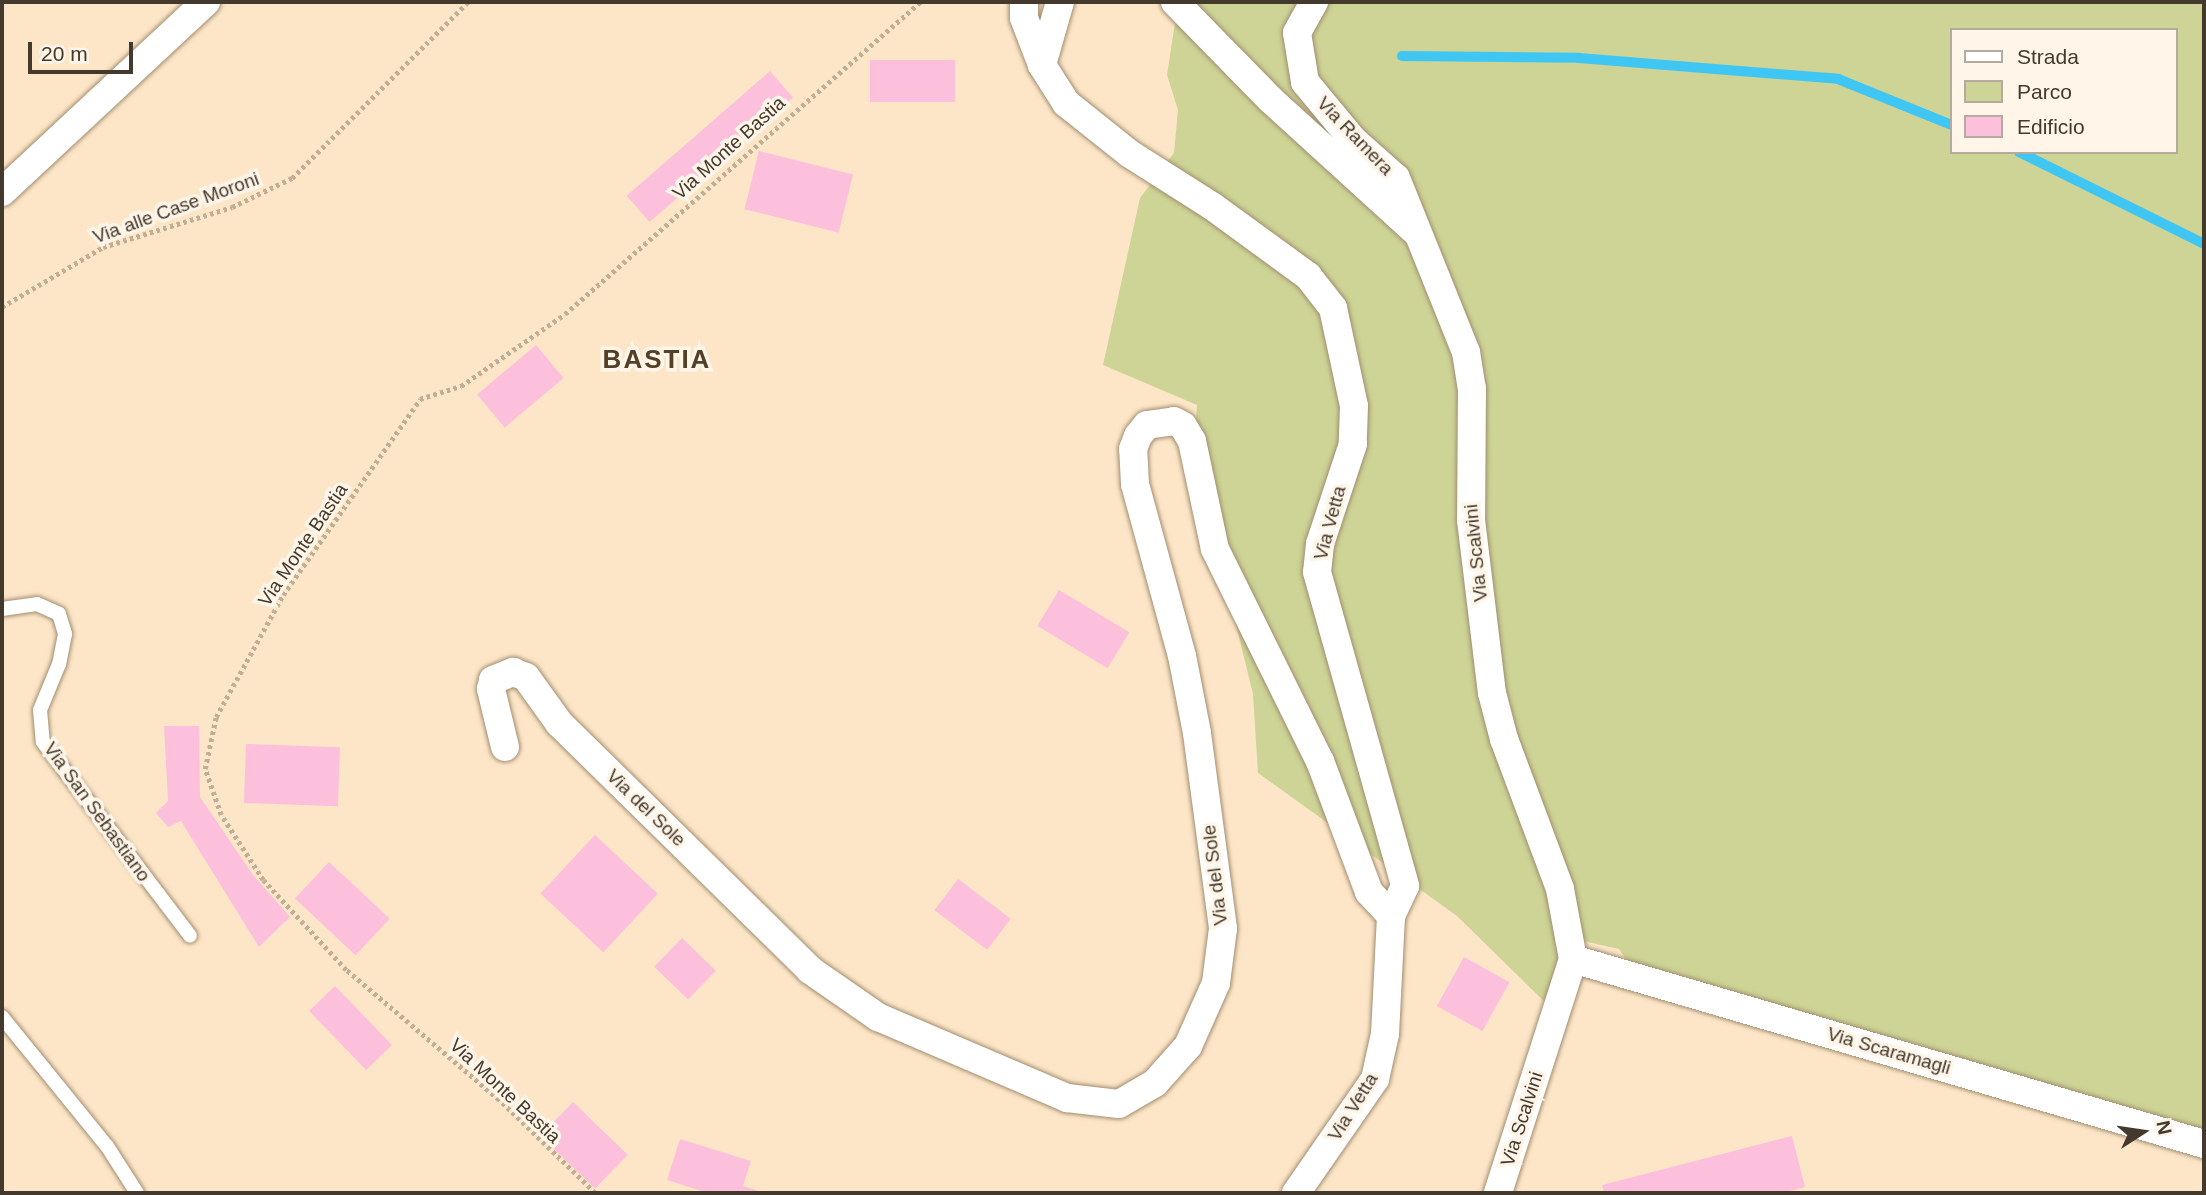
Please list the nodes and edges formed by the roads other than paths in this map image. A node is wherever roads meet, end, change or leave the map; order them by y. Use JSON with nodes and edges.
{"nodes":[{"id":1,"x":206,"y":2,"type":"edge"},
{"id":2,"x":1024,"y":2,"type":"edge"},
{"id":3,"x":1060,"y":2,"type":"edge"},
{"id":4,"x":1175,"y":2,"type":"edge"},
{"id":5,"x":1314,"y":2,"type":"edge"},
{"id":6,"x":1042,"y":65,"type":"junction"},
{"id":7,"x":2,"y":192,"type":"edge"},
{"id":8,"x":1417,"y":233,"type":"junction"},
{"id":9,"x":2,"y":609,"type":"edge"},
{"id":10,"x":505,"y":747,"type":"dead end"},
{"id":11,"x":1391,"y":916,"type":"junction"},
{"id":12,"x":190,"y":936,"type":"dead end"},
{"id":13,"x":1573,"y":959,"type":"junction"},
{"id":14,"x":2,"y":1017,"type":"edge"},
{"id":15,"x":2204,"y":1144,"type":"edge"},
{"id":16,"x":137,"y":1193,"type":"edge"},
{"id":17,"x":1296,"y":1193,"type":"edge"},
{"id":18,"x":1498,"y":1193,"type":"edge"}],
"edges":[{"from":1,"to":7,"type":"street"},
{"from":2,"to":6,"type":"street","name":"Via Vetta"},
{"from":3,"to":6,"type":"street"},
{"from":4,"to":8,"type":"street","name":"Via Scalvini"},
{"from":5,"to":8,"type":"street","name":"Via Ramera"},
{"from":6,"to":11,"type":"street","name":"Via Vetta"},
{"from":8,"to":13,"type":"street","name":"Via Scalvini"},
{"from":9,"to":12,"type":"lane","name":"Via San Sebastiano"},
{"from":10,"to":11,"type":"street","name":"Via del Sole"},
{"from":11,"to":17,"type":"street","name":"Via Vetta"},
{"from":13,"to":15,"type":"street","name":"Via Scaramagli"},
{"from":13,"to":18,"type":"street","name":"Via Scalvini"},
{"from":14,"to":16,"type":"lane"}]}
